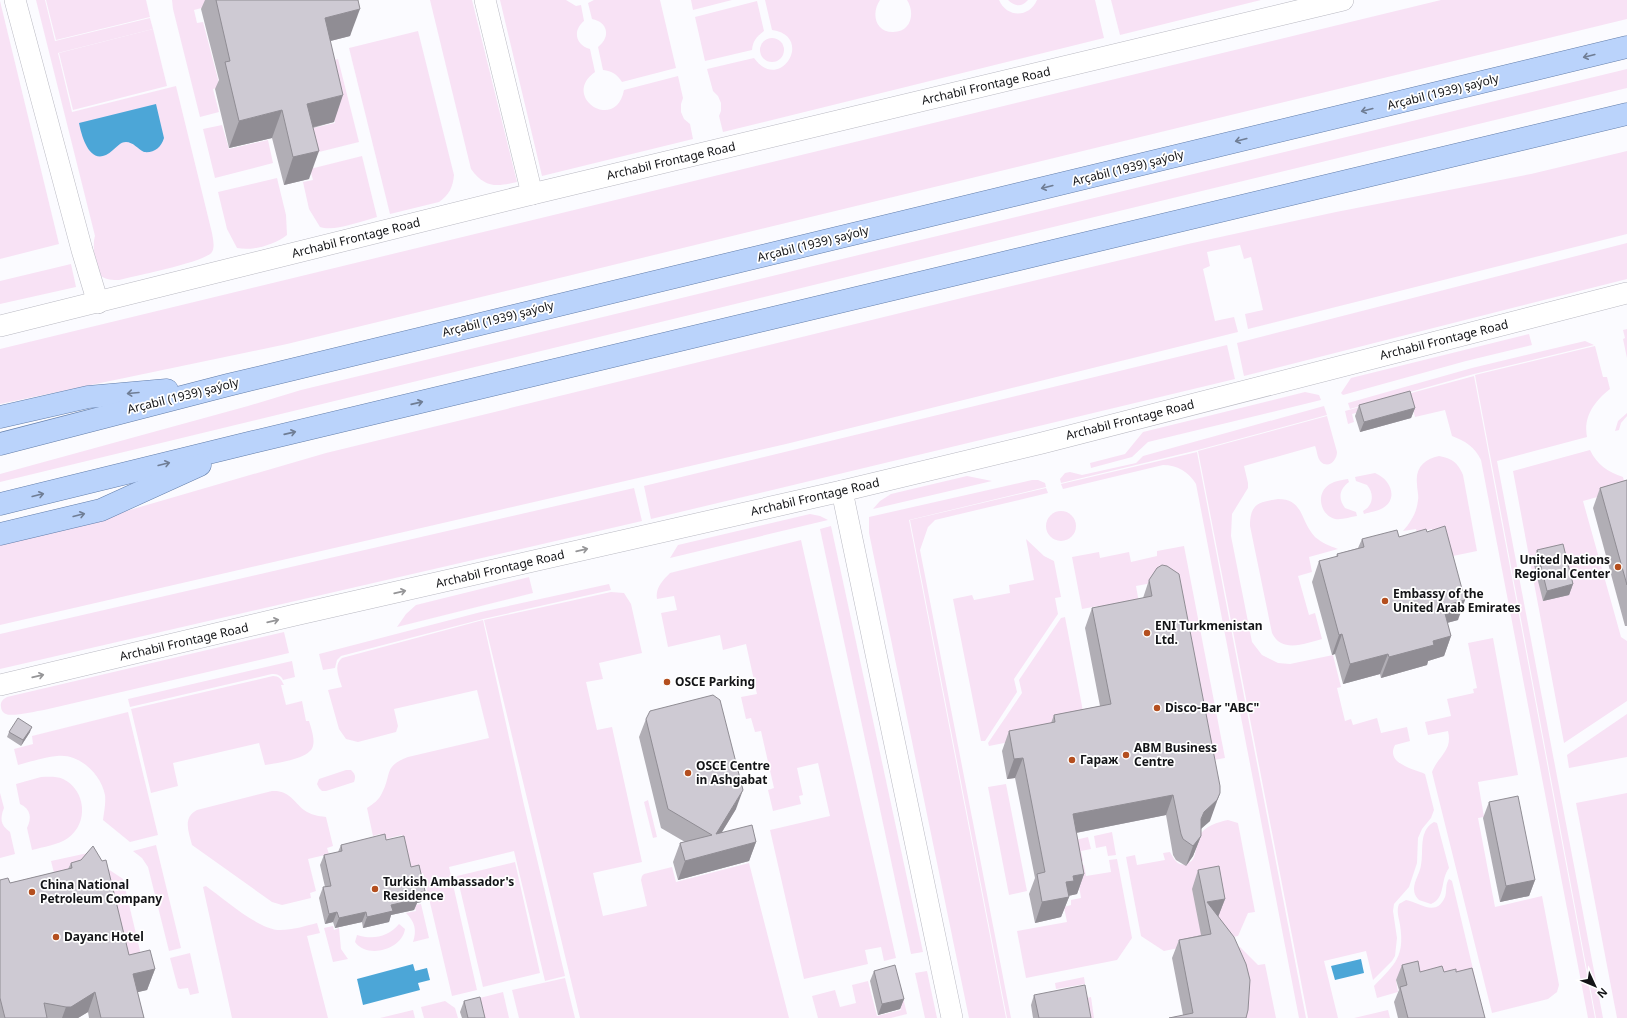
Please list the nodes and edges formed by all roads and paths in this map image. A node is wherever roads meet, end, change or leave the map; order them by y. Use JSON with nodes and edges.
{"nodes":[{"id":1,"x":15,"y":0,"type":"edge"},
{"id":2,"x":485,"y":0,"type":"edge"},
{"id":3,"x":1343,"y":0,"type":"edge"},
{"id":4,"x":1627,"y":47,"type":"edge"},
{"id":5,"x":1627,"y":114,"type":"edge"},
{"id":6,"x":532,"y":194,"type":"junction"},
{"id":7,"x":1627,"y":293,"type":"edge"},
{"id":8,"x":98,"y":303,"type":"junction"},
{"id":9,"x":0,"y":326,"type":"edge"},
{"id":10,"x":228,"y":385,"type":"junction"},
{"id":11,"x":0,"y":417,"type":"edge"},
{"id":12,"x":253,"y":442,"type":"junction"},
{"id":13,"x":0,"y":444,"type":"edge"},
{"id":14,"x":842,"y":491,"type":"junction"},
{"id":15,"x":0,"y":504,"type":"edge"},
{"id":16,"x":0,"y":534,"type":"edge"},
{"id":17,"x":0,"y":685,"type":"edge"},
{"id":18,"x":952,"y":1018,"type":"edge"}],
"edges":[{"from":1,"to":8,"type":"street"},
{"from":2,"to":6,"type":"street"},
{"from":3,"to":6,"type":"street","name":"Archabil Frontage Road"},
{"from":4,"to":10,"type":"main road","name":"Arçabil (1939) şaýoly","one_way":true},
{"from":12,"to":5,"type":"main road","one_way":true},
{"from":6,"to":8,"type":"street","name":"Archabil Frontage Road"},
{"from":7,"to":14,"type":"street","name":"Archabil Frontage Road"},
{"from":8,"to":9,"type":"street","name":"Archabil Frontage Road"},
{"from":10,"to":11,"type":"main road","one_way":true},
{"from":10,"to":13,"type":"main road","name":"Arçabil (1939) şaýoly"},
{"from":15,"to":12,"type":"main road","one_way":true},
{"from":16,"to":12,"type":"main road","one_way":true},
{"from":17,"to":14,"type":"street","name":"Archabil Frontage Road","one_way":true},
{"from":14,"to":18,"type":"street"}]}
